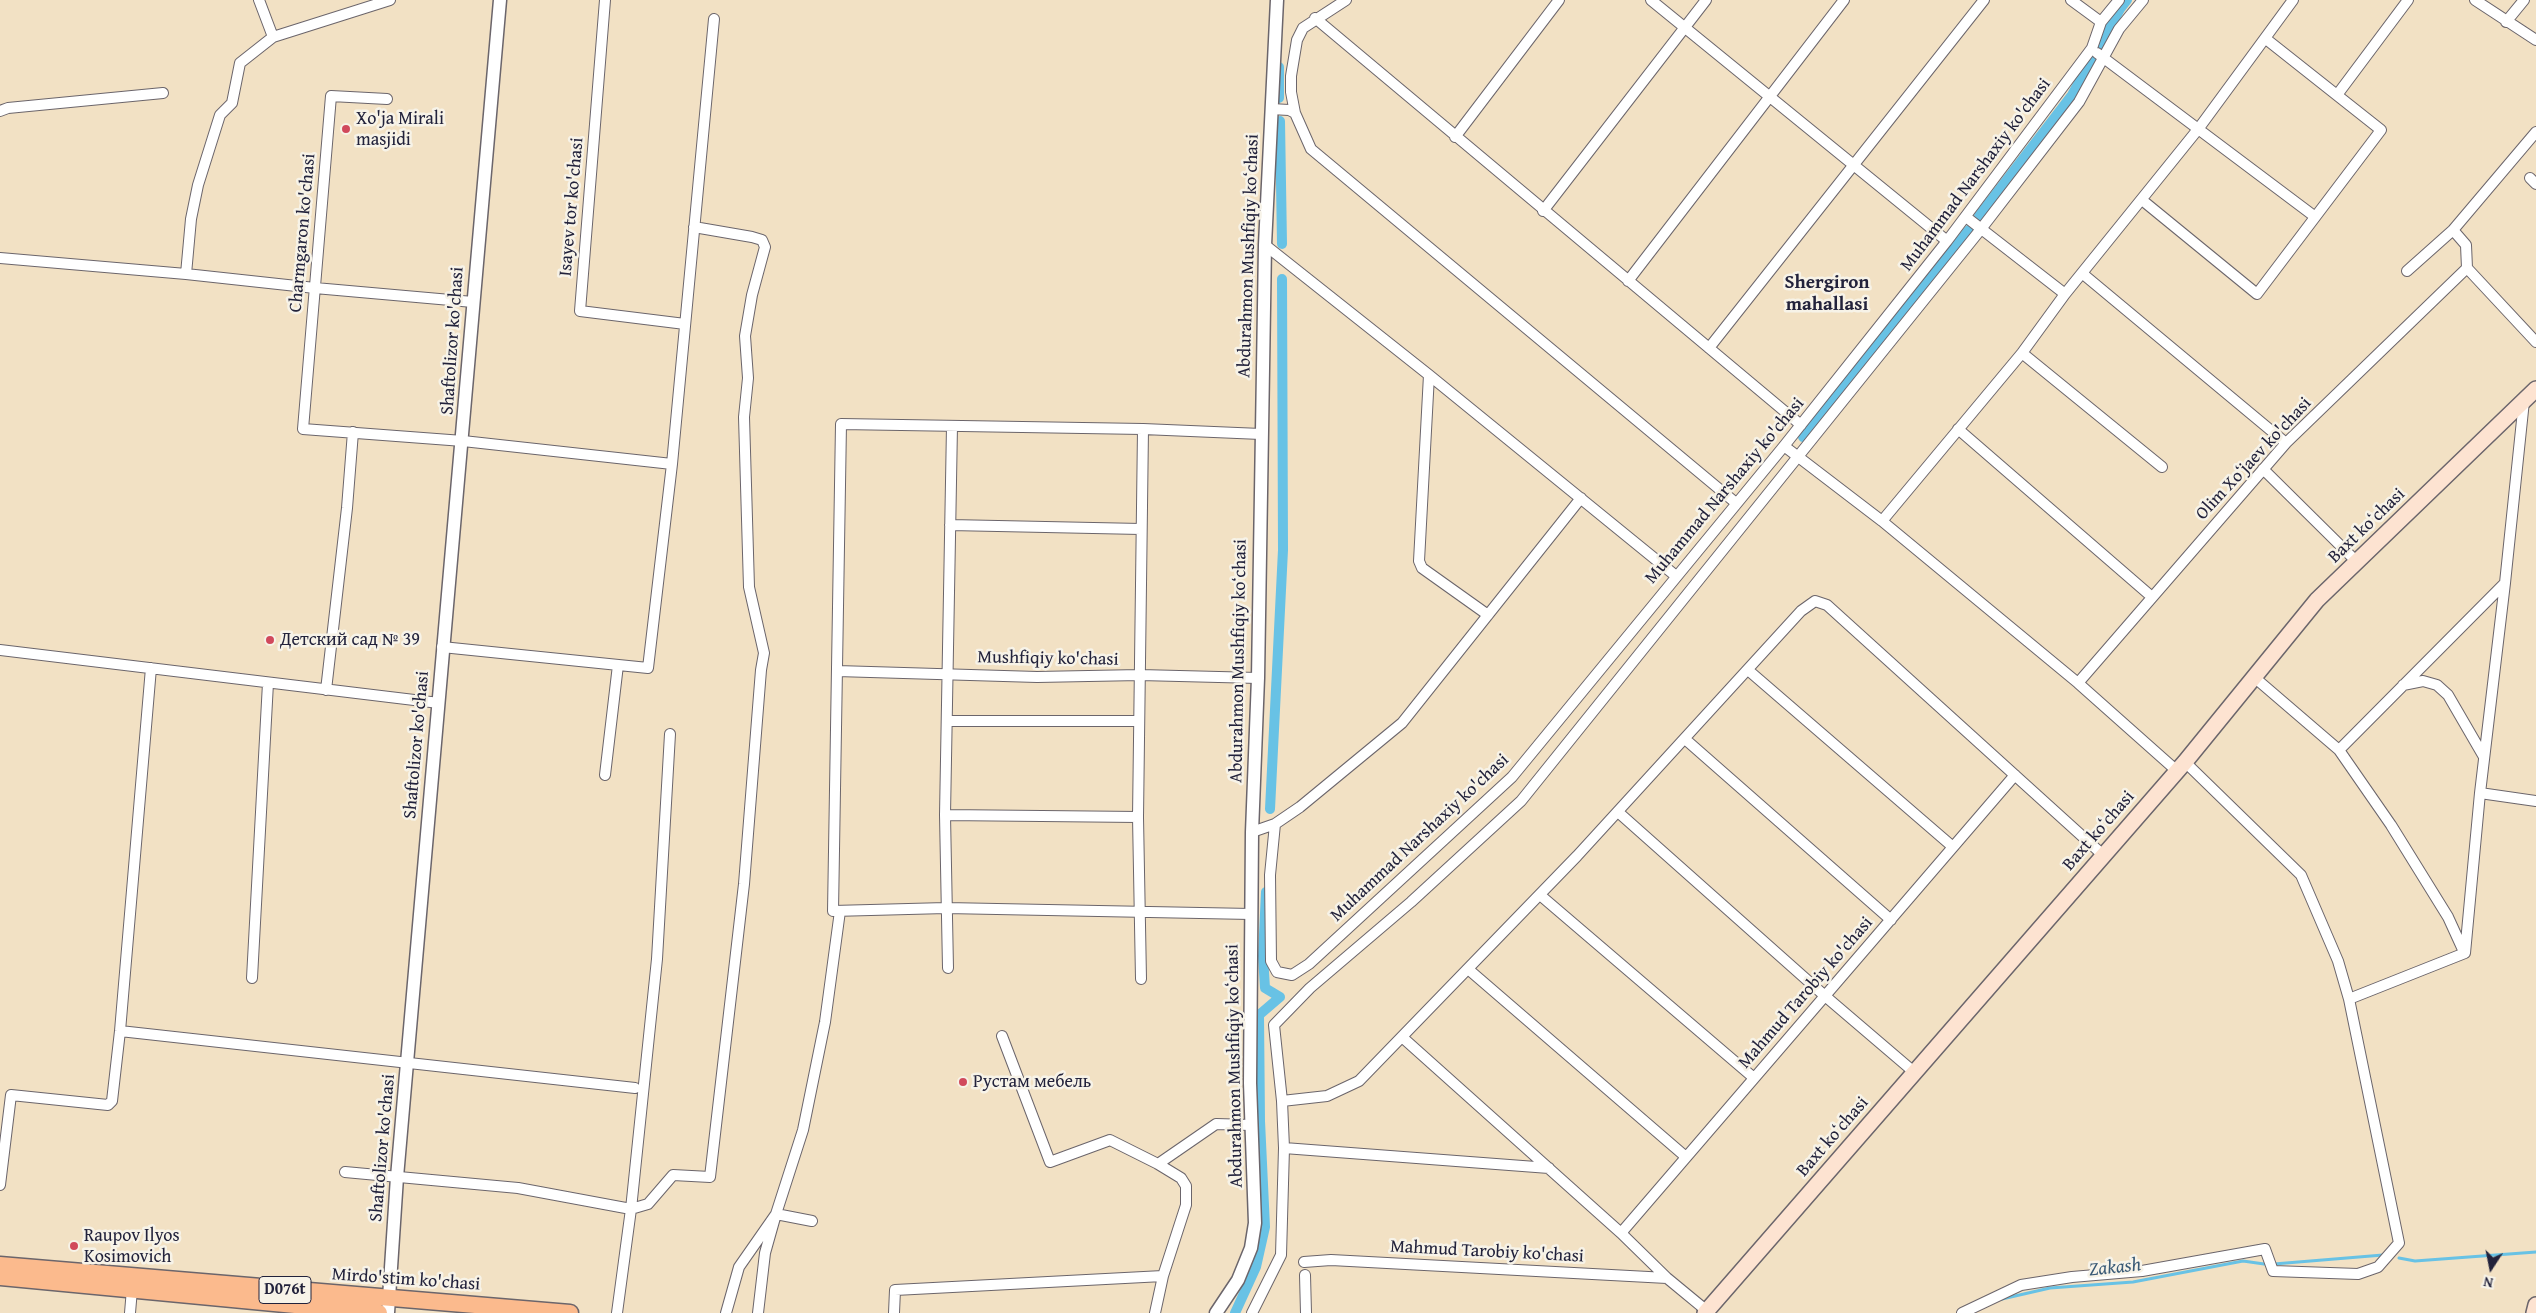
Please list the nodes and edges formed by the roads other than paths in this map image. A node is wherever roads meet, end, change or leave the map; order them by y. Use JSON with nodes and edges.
{"nodes":[{"id":1,"x":259,"y":0,"type":"edge"},
{"id":2,"x":390,"y":0,"type":"edge"},
{"id":3,"x":500,"y":0,"type":"edge"},
{"id":4,"x":606,"y":0,"type":"edge"},
{"id":5,"x":1277,"y":0,"type":"edge"},
{"id":6,"x":1346,"y":0,"type":"edge"},
{"id":7,"x":1559,"y":0,"type":"edge"},
{"id":8,"x":1650,"y":0,"type":"edge"},
{"id":9,"x":1706,"y":0,"type":"edge"},
{"id":10,"x":1844,"y":0,"type":"edge"},
{"id":11,"x":1984,"y":0,"type":"edge"},
{"id":12,"x":2071,"y":0,"type":"edge"},
{"id":13,"x":2119,"y":0,"type":"edge"},
{"id":14,"x":2142,"y":0,"type":"edge"},
{"id":15,"x":2293,"y":0,"type":"edge"},
{"id":16,"x":2408,"y":0,"type":"edge"},
{"id":17,"x":2475,"y":0,"type":"edge"},
{"id":18,"x":2524,"y":0,"type":"edge"},
{"id":19,"x":1315,"y":18,"type":"junction"},
{"id":20,"x":714,"y":19,"type":"dead end"},
{"id":21,"x":2101,"y":22,"type":"junction"},
{"id":22,"x":2506,"y":22,"type":"junction"},
{"id":23,"x":1684,"y":27,"type":"junction"},
{"id":24,"x":272,"y":37,"type":"junction"},
{"id":25,"x":2266,"y":39,"type":"junction"},
{"id":26,"x":2536,"y":40,"type":"edge"},
{"id":27,"x":2092,"y":48,"type":"junction"},
{"id":28,"x":2103,"y":56,"type":"junction"},
{"id":29,"x":163,"y":93,"type":"dead end"},
{"id":30,"x":2337,"y":95,"type":"junction"},
{"id":31,"x":1770,"y":97,"type":"junction"},
{"id":32,"x":387,"y":99,"type":"dead end"},
{"id":33,"x":1271,"y":109,"type":"junction"},
{"id":34,"x":0,"y":111,"type":"edge"},
{"id":35,"x":1295,"y":112,"type":"junction"},
{"id":36,"x":2199,"y":128,"type":"junction"},
{"id":37,"x":2536,"y":132,"type":"edge"},
{"id":38,"x":1455,"y":136,"type":"junction"},
{"id":39,"x":1854,"y":166,"type":"junction"},
{"id":40,"x":2142,"y":200,"type":"junction"},
{"id":41,"x":1543,"y":211,"type":"junction"},
{"id":42,"x":2314,"y":216,"type":"junction"},
{"id":43,"x":1966,"y":217,"type":"junction"},
{"id":44,"x":694,"y":227,"type":"junction"},
{"id":45,"x":1981,"y":229,"type":"junction"},
{"id":46,"x":2453,"y":230,"type":"junction"},
{"id":47,"x":1947,"y":241,"type":"junction"},
{"id":48,"x":1265,"y":245,"type":"junction"},
{"id":49,"x":0,"y":258,"type":"edge"},
{"id":50,"x":2467,"y":268,"type":"junction"},
{"id":51,"x":2407,"y":271,"type":"dead end"},
{"id":52,"x":186,"y":274,"type":"junction"},
{"id":53,"x":2083,"y":274,"type":"junction"},
{"id":54,"x":1628,"y":281,"type":"junction"},
{"id":55,"x":315,"y":288,"type":"junction"},
{"id":56,"x":2065,"y":294,"type":"junction"},
{"id":57,"x":473,"y":302,"type":"junction"},
{"id":58,"x":685,"y":324,"type":"junction"},
{"id":59,"x":2536,"y":342,"type":"edge"},
{"id":60,"x":1709,"y":348,"type":"junction"},
{"id":61,"x":2022,"y":353,"type":"junction"},
{"id":62,"x":1429,"y":375,"type":"junction"},
{"id":63,"x":2536,"y":389,"type":"edge"},
{"id":64,"x":2524,"y":401,"type":"junction"},
{"id":65,"x":1801,"y":425,"type":"junction"},
{"id":66,"x":952,"y":426,"type":"junction"},
{"id":67,"x":1142,"y":429,"type":"junction"},
{"id":68,"x":1958,"y":429,"type":"junction"},
{"id":69,"x":352,"y":432,"type":"junction"},
{"id":70,"x":1261,"y":434,"type":"junction"},
{"id":71,"x":463,"y":441,"type":"junction"},
{"id":72,"x":2286,"y":443,"type":"junction"},
{"id":73,"x":1784,"y":446,"type":"junction"},
{"id":74,"x":1799,"y":457,"type":"junction"},
{"id":75,"x":672,"y":464,"type":"junction"},
{"id":76,"x":2162,"y":467,"type":"dead end"},
{"id":77,"x":2263,"y":469,"type":"junction"},
{"id":78,"x":1581,"y":498,"type":"junction"},
{"id":79,"x":1736,"y":503,"type":"junction"},
{"id":80,"x":1882,"y":521,"type":"junction"},
{"id":81,"x":950,"y":525,"type":"junction"},
{"id":82,"x":1141,"y":528,"type":"junction"},
{"id":83,"x":2357,"y":562,"type":"junction"},
{"id":84,"x":1676,"y":576,"type":"junction"},
{"id":85,"x":2505,"y":583,"type":"junction"},
{"id":86,"x":2152,"y":597,"type":"junction"},
{"id":87,"x":1488,"y":615,"type":"junction"},
{"id":88,"x":442,"y":647,"type":"junction"},
{"id":89,"x":0,"y":650,"type":"edge"},
{"id":90,"x":618,"y":665,"type":"junction"},
{"id":91,"x":151,"y":668,"type":"junction"},
{"id":92,"x":1748,"y":670,"type":"junction"},
{"id":93,"x":837,"y":672,"type":"junction"},
{"id":94,"x":948,"y":673,"type":"junction"},
{"id":95,"x":1140,"y":675,"type":"junction"},
{"id":96,"x":1258,"y":678,"type":"junction"},
{"id":97,"x":2254,"y":678,"type":"junction"},
{"id":98,"x":268,"y":683,"type":"junction"},
{"id":99,"x":2078,"y":683,"type":"junction"},
{"id":100,"x":2403,"y":685,"type":"junction"},
{"id":101,"x":326,"y":690,"type":"junction"},
{"id":102,"x":439,"y":702,"type":"junction"},
{"id":103,"x":947,"y":720,"type":"junction"},
{"id":104,"x":1139,"y":720,"type":"junction"},
{"id":105,"x":670,"y":734,"type":"dead end"},
{"id":106,"x":1685,"y":739,"type":"junction"},
{"id":107,"x":2339,"y":750,"type":"junction"},
{"id":108,"x":2484,"y":756,"type":"junction"},
{"id":109,"x":2181,"y":766,"type":"junction"},
{"id":110,"x":605,"y":775,"type":"dead end"},
{"id":111,"x":2015,"y":775,"type":"junction"},
{"id":112,"x":2480,"y":793,"type":"junction"},
{"id":113,"x":2536,"y":801,"type":"edge"},
{"id":114,"x":1618,"y":812,"type":"junction"},
{"id":115,"x":945,"y":815,"type":"junction"},
{"id":116,"x":1138,"y":817,"type":"junction"},
{"id":117,"x":1275,"y":824,"type":"junction"},
{"id":118,"x":1252,"y":832,"type":"junction"},
{"id":119,"x":1953,"y":847,"type":"junction"},
{"id":120,"x":2103,"y":855,"type":"junction"},
{"id":121,"x":1540,"y":894,"type":"junction"},
{"id":122,"x":946,"y":908,"type":"junction"},
{"id":123,"x":840,"y":911,"type":"junction"},
{"id":124,"x":1139,"y":911,"type":"junction"},
{"id":125,"x":1251,"y":914,"type":"junction"},
{"id":126,"x":1890,"y":920,"type":"junction"},
{"id":127,"x":2465,"y":953,"type":"junction"},
{"id":128,"x":948,"y":968,"type":"dead end"},
{"id":129,"x":1468,"y":969,"type":"junction"},
{"id":130,"x":252,"y":978,"type":"dead end"},
{"id":131,"x":1141,"y":979,"type":"dead end"},
{"id":132,"x":1825,"y":996,"type":"junction"},
{"id":133,"x":2349,"y":999,"type":"junction"},
{"id":134,"x":120,"y":1031,"type":"junction"},
{"id":135,"x":1002,"y":1036,"type":"dead end"},
{"id":136,"x":1402,"y":1037,"type":"junction"},
{"id":137,"x":407,"y":1063,"type":"junction"},
{"id":138,"x":1914,"y":1072,"type":"junction"},
{"id":139,"x":1754,"y":1078,"type":"junction"},
{"id":140,"x":635,"y":1088,"type":"dead end"},
{"id":141,"x":1282,"y":1101,"type":"junction"},
{"id":142,"x":1251,"y":1125,"type":"junction"},
{"id":143,"x":1284,"y":1148,"type":"junction"},
{"id":144,"x":1686,"y":1157,"type":"junction"},
{"id":145,"x":1158,"y":1164,"type":"junction"},
{"id":146,"x":1549,"y":1168,"type":"junction"},
{"id":147,"x":345,"y":1172,"type":"dead end"},
{"id":148,"x":397,"y":1177,"type":"junction"},
{"id":149,"x":0,"y":1185,"type":"edge"},
{"id":150,"x":631,"y":1209,"type":"junction"},
{"id":151,"x":776,"y":1214,"type":"junction"},
{"id":152,"x":812,"y":1220,"type":"dead end"},
{"id":153,"x":1621,"y":1233,"type":"junction"},
{"id":154,"x":1304,"y":1262,"type":"dead end"},
{"id":155,"x":0,"y":1265,"type":"edge"},
{"id":156,"x":1305,"y":1275,"type":"dead end"},
{"id":157,"x":1163,"y":1276,"type":"junction"},
{"id":158,"x":0,"y":1277,"type":"edge"},
{"id":159,"x":1667,"y":1278,"type":"junction"},
{"id":160,"x":132,"y":1289,"type":"junction"},
{"id":161,"x":2536,"y":1305,"type":"edge"},
{"id":162,"x":388,"y":1306,"type":"edge"},
{"id":163,"x":1706,"y":1312,"type":"edge"},
{"id":164,"x":130,"y":1313,"type":"edge"},
{"id":165,"x":379,"y":1313,"type":"edge"},
{"id":166,"x":570,"y":1313,"type":"edge"},
{"id":167,"x":617,"y":1313,"type":"edge"},
{"id":168,"x":726,"y":1313,"type":"edge"},
{"id":169,"x":758,"y":1313,"type":"edge"},
{"id":170,"x":894,"y":1313,"type":"edge"},
{"id":171,"x":1155,"y":1313,"type":"edge"},
{"id":172,"x":1216,"y":1313,"type":"edge"},
{"id":173,"x":1252,"y":1313,"type":"edge"},
{"id":174,"x":1306,"y":1313,"type":"edge"},
{"id":175,"x":1962,"y":1313,"type":"edge"},
{"id":176,"x":2534,"y":1313,"type":"edge"}],
"edges":[{"from":1,"to":24,"type":"street"},
{"from":2,"to":24,"type":"street"},
{"from":3,"to":57,"type":"street","name":"Shaftolizor ko'chasi"},
{"from":4,"to":58,"type":"street","name":"Isayev tor ko'chasi"},
{"from":5,"to":33,"type":"street","name":"Abdurahmon Mushfiqiy koʻchasi"},
{"from":6,"to":19,"type":"street"},
{"from":7,"to":38,"type":"street"},
{"from":8,"to":23,"type":"street"},
{"from":9,"to":23,"type":"street"},
{"from":10,"to":31,"type":"street"},
{"from":11,"to":39,"type":"street"},
{"from":12,"to":21,"type":"street"},
{"from":13,"to":21,"type":"street","name":"Muhammad Narshaxiy ko'chasi"},
{"from":14,"to":28,"type":"street"},
{"from":15,"to":25,"type":"street"},
{"from":16,"to":30,"type":"street"},
{"from":17,"to":22,"type":"street"},
{"from":18,"to":22,"type":"street"},
{"from":19,"to":35,"type":"street"},
{"from":19,"to":38,"type":"street"},
{"from":20,"to":44,"type":"street"},
{"from":21,"to":27,"type":"street","name":"Muhammad Narshaxiy ko'chasi"},
{"from":22,"to":26,"type":"street"},
{"from":23,"to":31,"type":"street"},
{"from":23,"to":41,"type":"street"},
{"from":24,"to":52,"type":"street"},
{"from":25,"to":30,"type":"street"},
{"from":25,"to":36,"type":"street"},
{"from":27,"to":28,"type":"street"},
{"from":27,"to":43,"type":"street","name":"Muhammad Narshaxiy ko'chasi"},
{"from":28,"to":36,"type":"street"},
{"from":28,"to":45,"type":"street"},
{"from":29,"to":34,"type":"street"},
{"from":30,"to":42,"type":"street"},
{"from":31,"to":39,"type":"street"},
{"from":31,"to":54,"type":"street"},
{"from":32,"to":55,"type":"street","name":"Charmgaron ko'chasi"},
{"from":33,"to":35,"type":"street"},
{"from":33,"to":48,"type":"street","name":"Abdurahmon Mushfiqiy koʻchasi"},
{"from":35,"to":79,"type":"street"},
{"from":36,"to":40,"type":"street"},
{"from":36,"to":42,"type":"street"},
{"from":37,"to":46,"type":"street"},
{"from":38,"to":41,"type":"street"},
{"from":39,"to":47,"type":"street"},
{"from":39,"to":60,"type":"street"},
{"from":40,"to":42,"type":"street"},
{"from":40,"to":53,"type":"street"},
{"from":41,"to":54,"type":"street"},
{"from":43,"to":45,"type":"street"},
{"from":43,"to":47,"type":"street","name":"Muhammad Narshaxiy ko'chasi"},
{"from":44,"to":58,"type":"street"},
{"from":44,"to":150,"type":"street"},
{"from":45,"to":56,"type":"street"},
{"from":45,"to":74,"type":"street"},
{"from":46,"to":50,"type":"street"},
{"from":46,"to":51,"type":"street"},
{"from":47,"to":65,"type":"street","name":"Muhammad Narshaxiy ko'chasi"},
{"from":48,"to":62,"type":"street"},
{"from":48,"to":70,"type":"street","name":"Abdurahmon Mushfiqiy koʻchasi"},
{"from":49,"to":52,"type":"street"},
{"from":50,"to":59,"type":"street"},
{"from":50,"to":72,"type":"street","name":"Olim Xoʻjaev ko'chasi"},
{"from":52,"to":55,"type":"street"},
{"from":53,"to":56,"type":"street"},
{"from":53,"to":72,"type":"street"},
{"from":54,"to":60,"type":"street"},
{"from":55,"to":57,"type":"street"},
{"from":55,"to":69,"type":"street","name":"Charmgaron ko'chasi"},
{"from":56,"to":61,"type":"street"},
{"from":57,"to":71,"type":"street","name":"Shaftolizor ko'chasi"},
{"from":58,"to":75,"type":"street"},
{"from":60,"to":65,"type":"street"},
{"from":61,"to":68,"type":"street"},
{"from":61,"to":76,"type":"street"},
{"from":62,"to":78,"type":"street"},
{"from":62,"to":87,"type":"street"},
{"from":63,"to":64,"type":"main road","name":"Baxt koʻchasi"},
{"from":64,"to":83,"type":"main road","name":"Baxt koʻchasi"},
{"from":64,"to":85,"type":"street"},
{"from":65,"to":73,"type":"street","name":"Muhammad Narshaxiy ko'chasi"},
{"from":66,"to":67,"type":"street"},
{"from":66,"to":81,"type":"street"},
{"from":66,"to":93,"type":"street"},
{"from":67,"to":70,"type":"street"},
{"from":67,"to":82,"type":"street"},
{"from":68,"to":80,"type":"street"},
{"from":68,"to":86,"type":"street"},
{"from":69,"to":71,"type":"street"},
{"from":69,"to":101,"type":"street"},
{"from":70,"to":96,"type":"street","name":"Abdurahmon Mushfiqiy koʻchasi"},
{"from":71,"to":75,"type":"street"},
{"from":71,"to":88,"type":"street","name":"Shaftolizor ko'chasi"},
{"from":72,"to":77,"type":"street","name":"Olim Xoʻjaev ko'chasi"},
{"from":73,"to":74,"type":"street"},
{"from":73,"to":79,"type":"street","name":"Muhammad Narshaxiy ko'chasi"},
{"from":74,"to":80,"type":"street"},
{"from":74,"to":141,"type":"street"},
{"from":75,"to":90,"type":"street"},
{"from":77,"to":83,"type":"street"},
{"from":77,"to":86,"type":"street","name":"Olim Xoʻjaev ko'chasi"},
{"from":78,"to":84,"type":"street"},
{"from":78,"to":87,"type":"street"},
{"from":79,"to":84,"type":"street","name":"Muhammad Narshaxiy ko'chasi"},
{"from":80,"to":99,"type":"street"},
{"from":81,"to":82,"type":"street"},
{"from":81,"to":94,"type":"street"},
{"from":82,"to":95,"type":"street"},
{"from":83,"to":97,"type":"main road","name":"Baxt koʻchasi"},
{"from":84,"to":117,"type":"street","name":"Muhammad Narshaxiy ko'chasi"},
{"from":85,"to":100,"type":"street"},
{"from":85,"to":108,"type":"street"},
{"from":86,"to":99,"type":"street","name":"Olim Xoʻjaev ko'chasi"},
{"from":87,"to":117,"type":"street"},
{"from":88,"to":90,"type":"street"},
{"from":88,"to":102,"type":"street","name":"Shaftolizor ko'chasi"},
{"from":89,"to":91,"type":"street"},
{"from":90,"to":110,"type":"street"},
{"from":91,"to":98,"type":"street"},
{"from":91,"to":134,"type":"street"},
{"from":92,"to":106,"type":"street"},
{"from":92,"to":111,"type":"street"},
{"from":92,"to":119,"type":"street"},
{"from":93,"to":94,"type":"street","name":"Mushfiqiy ko'chasi"},
{"from":93,"to":123,"type":"street"},
{"from":94,"to":95,"type":"street","name":"Mushfiqiy ko'chasi"},
{"from":94,"to":103,"type":"street"},
{"from":95,"to":96,"type":"street","name":"Mushfiqiy ko'chasi"},
{"from":95,"to":104,"type":"street"},
{"from":96,"to":118,"type":"street","name":"Abdurahmon Mushfiqiy koʻchasi"},
{"from":97,"to":107,"type":"street"},
{"from":97,"to":109,"type":"main road","name":"Baxt koʻchasi"},
{"from":98,"to":101,"type":"street"},
{"from":98,"to":130,"type":"street"},
{"from":99,"to":109,"type":"street"},
{"from":100,"to":107,"type":"street"},
{"from":100,"to":108,"type":"street"},
{"from":101,"to":102,"type":"street"},
{"from":102,"to":137,"type":"street","name":"Shaftolizor ko'chasi"},
{"from":103,"to":104,"type":"street"},
{"from":103,"to":115,"type":"street"},
{"from":104,"to":116,"type":"street"},
{"from":105,"to":150,"type":"street"},
{"from":106,"to":114,"type":"street"},
{"from":106,"to":126,"type":"street"},
{"from":107,"to":127,"type":"street"},
{"from":108,"to":112,"type":"street"},
{"from":109,"to":120,"type":"main road","name":"Baxt koʻchasi"},
{"from":109,"to":133,"type":"street"},
{"from":111,"to":119,"type":"street","name":"Mahmud Tarobiy ko'chasi"},
{"from":111,"to":120,"type":"street"},
{"from":112,"to":113,"type":"street"},
{"from":112,"to":127,"type":"street"},
{"from":114,"to":121,"type":"street"},
{"from":114,"to":132,"type":"street"},
{"from":115,"to":116,"type":"street"},
{"from":115,"to":122,"type":"street"},
{"from":116,"to":124,"type":"street"},
{"from":117,"to":118,"type":"street"},
{"from":118,"to":125,"type":"street","name":"Abdurahmon Mushfiqiy koʻchasi"},
{"from":119,"to":126,"type":"street","name":"Mahmud Tarobiy ko'chasi"},
{"from":120,"to":138,"type":"main road","name":"Baxt koʻchasi"},
{"from":121,"to":129,"type":"street"},
{"from":121,"to":139,"type":"street"},
{"from":122,"to":123,"type":"street"},
{"from":122,"to":124,"type":"street"},
{"from":122,"to":128,"type":"street"},
{"from":123,"to":151,"type":"street"},
{"from":124,"to":125,"type":"street"},
{"from":124,"to":131,"type":"street"},
{"from":125,"to":142,"type":"street","name":"Abdurahmon Mushfiqiy koʻchasi"},
{"from":126,"to":132,"type":"street","name":"Mahmud Tarobiy ko'chasi"},
{"from":127,"to":133,"type":"street"},
{"from":129,"to":136,"type":"street"},
{"from":129,"to":144,"type":"street"},
{"from":132,"to":138,"type":"street"},
{"from":132,"to":139,"type":"street","name":"Mahmud Tarobiy ko'chasi"},
{"from":133,"to":175,"type":"street"},
{"from":134,"to":137,"type":"street"},
{"from":134,"to":149,"type":"street"},
{"from":135,"to":145,"type":"street"},
{"from":136,"to":141,"type":"street"},
{"from":136,"to":146,"type":"street"},
{"from":137,"to":140,"type":"street"},
{"from":137,"to":148,"type":"street","name":"Shaftolizor ko'chasi"},
{"from":138,"to":163,"type":"main road","name":"Baxt koʻchasi"},
{"from":139,"to":144,"type":"street","name":"Mahmud Tarobiy ko'chasi"},
{"from":141,"to":143,"type":"street"},
{"from":142,"to":145,"type":"street"},
{"from":142,"to":172,"type":"street","name":"Abdurahmon Mushfiqiy koʻchasi"},
{"from":143,"to":146,"type":"street"},
{"from":143,"to":173,"type":"street"},
{"from":144,"to":153,"type":"street","name":"Mahmud Tarobiy ko'chasi"},
{"from":145,"to":157,"type":"street"},
{"from":146,"to":153,"type":"street"},
{"from":147,"to":148,"type":"street"},
{"from":148,"to":150,"type":"street"},
{"from":148,"to":162,"type":"street","name":"Shaftolizor ko'chasi"},
{"from":150,"to":167,"type":"street"},
{"from":151,"to":152,"type":"street"},
{"from":151,"to":168,"type":"street"},
{"from":151,"to":169,"type":"street"},
{"from":153,"to":159,"type":"street"},
{"from":154,"to":159,"type":"street","name":"Mahmud Tarobiy ko'chasi"},
{"from":155,"to":162,"type":"main road","name":"Mirdo'stim ko'chasi","number":"D076t"},
{"from":156,"to":174,"type":"street"},
{"from":157,"to":170,"type":"street"},
{"from":157,"to":171,"type":"street"},
{"from":158,"to":160,"type":"main road","name":"Mirdo'stim ko'chasi","number":"D076t"},
{"from":159,"to":163,"type":"street"},
{"from":160,"to":164,"type":"street"},
{"from":160,"to":165,"type":"main road","name":"Mirdo'stim ko'chasi","number":"D076t"},
{"from":161,"to":176,"type":"main road"},
{"from":162,"to":166,"type":"main road","name":"Mirdo'stim ko'chasi","number":"D076t"}]}
